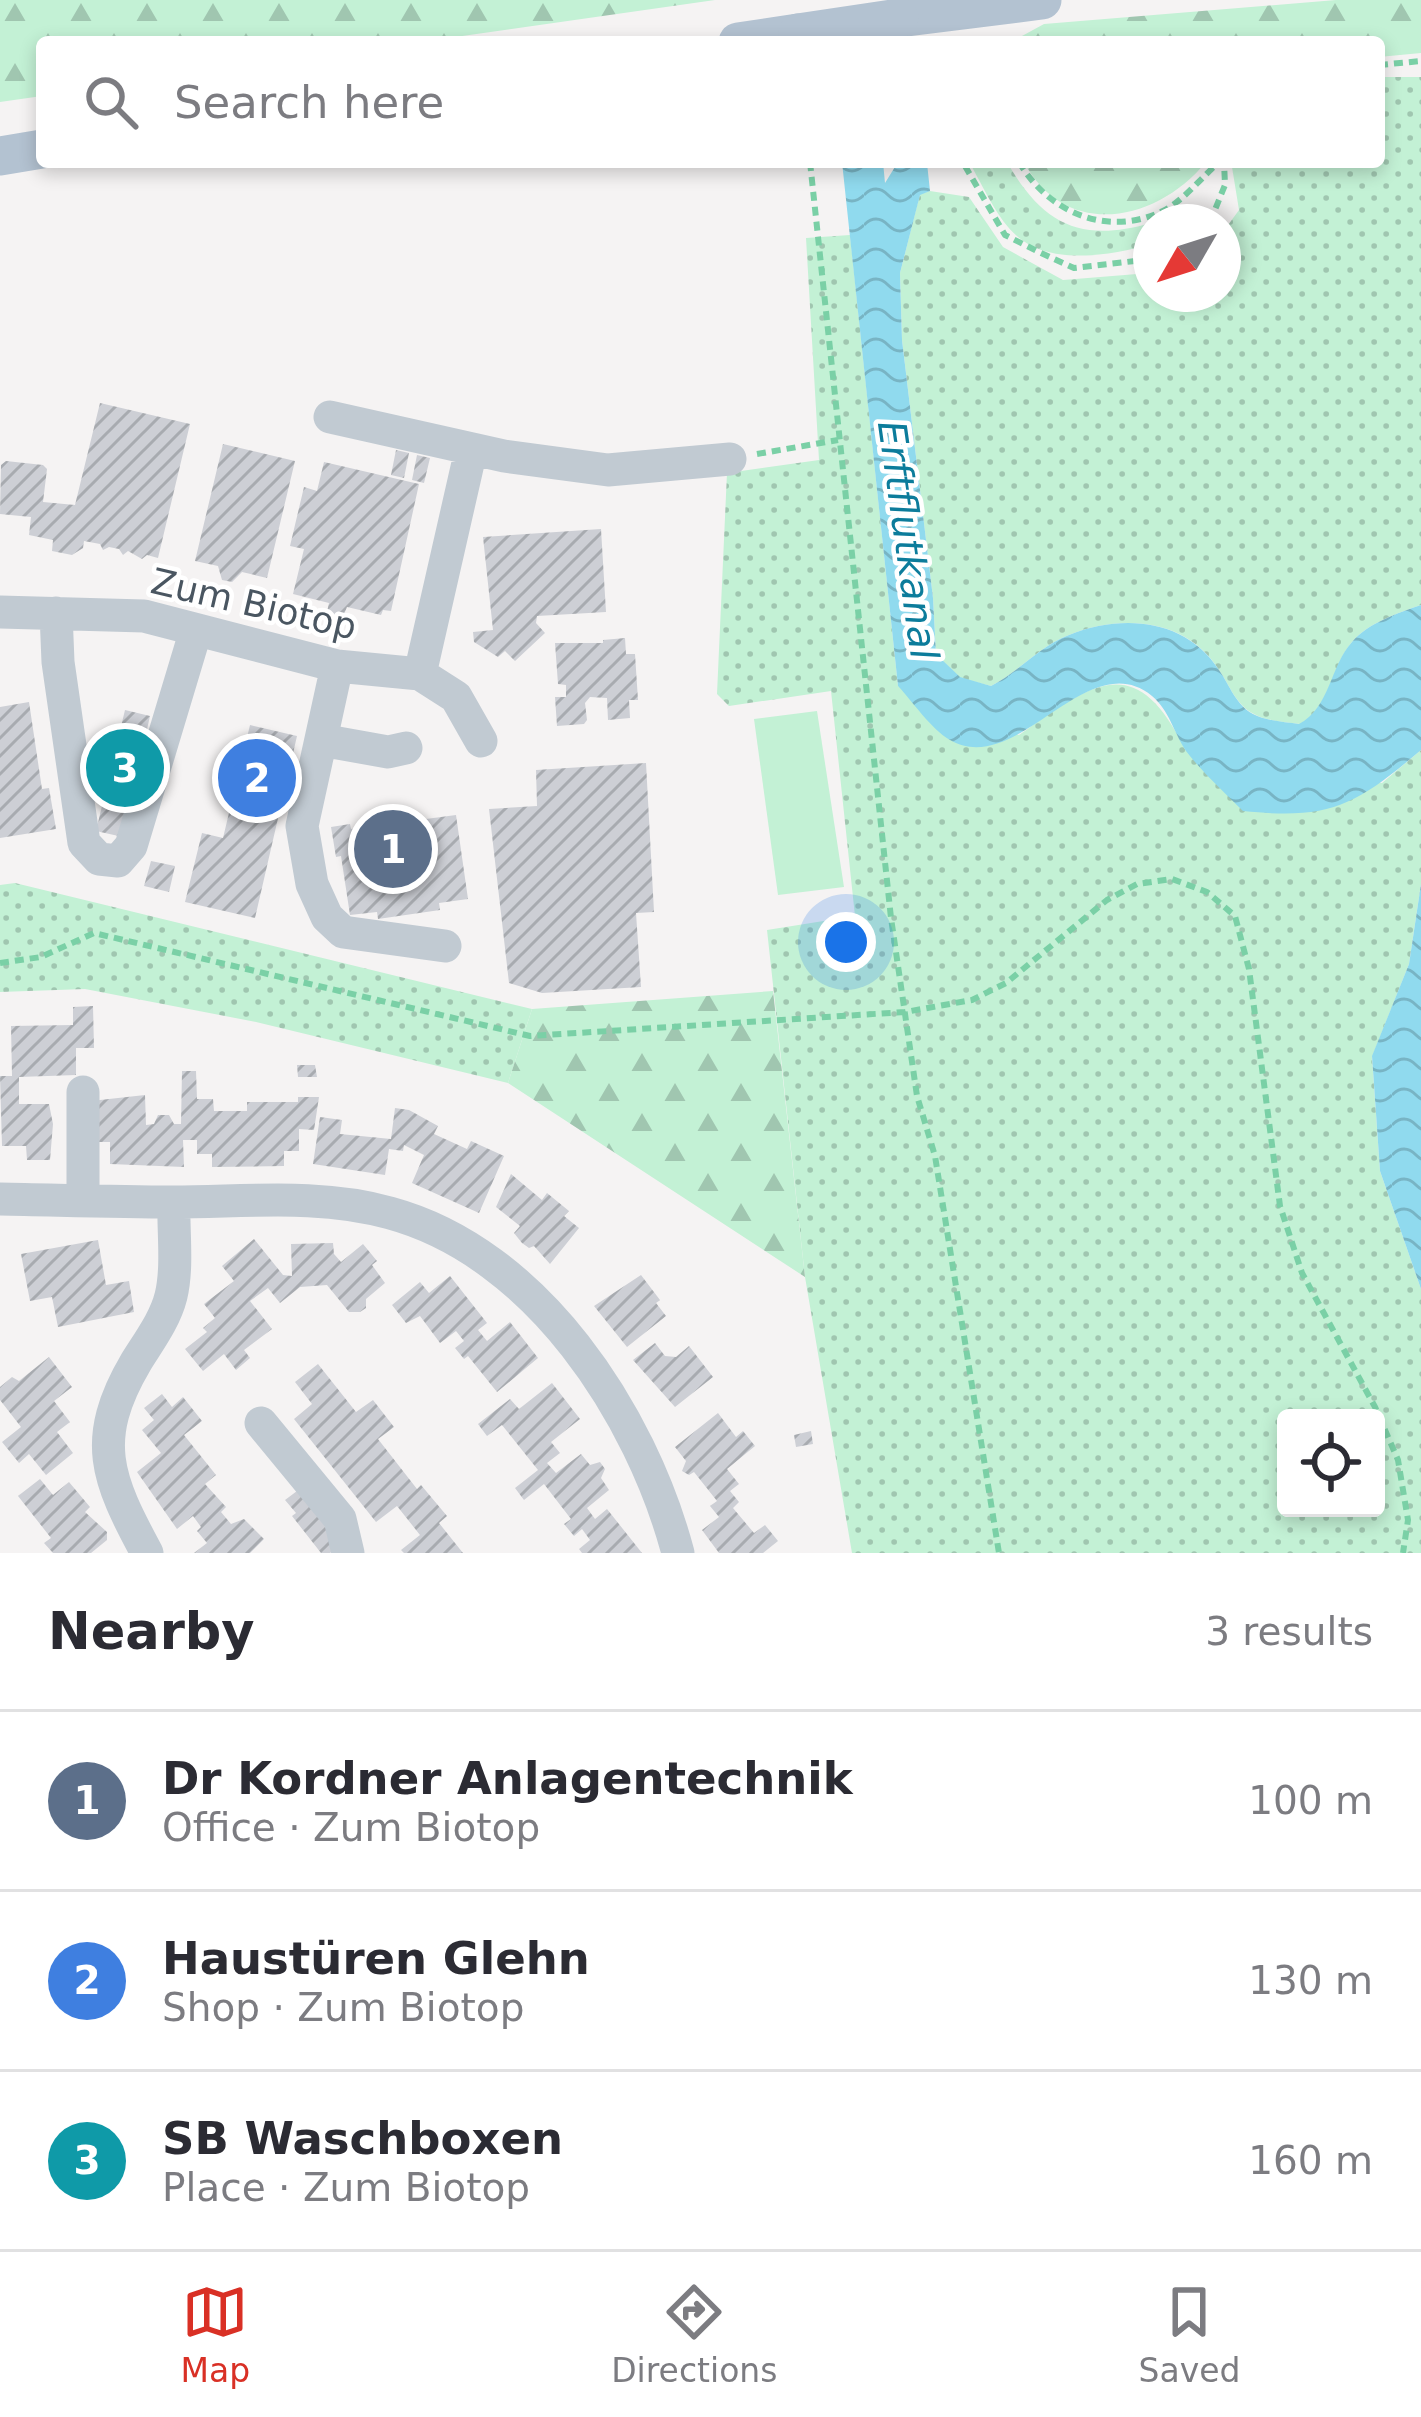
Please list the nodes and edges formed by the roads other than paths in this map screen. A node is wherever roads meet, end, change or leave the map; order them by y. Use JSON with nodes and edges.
{"nodes":[{"id":1,"x":1042,"y":0,"type":"edge"},
{"id":2,"x":779,"y":36,"type":"edge"},
{"id":3,"x":36,"y":150,"type":"edge"},
{"id":4,"x":0,"y":156,"type":"edge"},
{"id":5,"x":330,"y":417,"type":"dead end"},
{"id":6,"x":471,"y":450,"type":"junction"},
{"id":7,"x":730,"y":459,"type":"road end"},
{"id":8,"x":0,"y":612,"type":"edge"},
{"id":9,"x":56,"y":613,"type":"junction"},
{"id":10,"x":196,"y":630,"type":"junction"},
{"id":11,"x":337,"y":666,"type":"junction"},
{"id":12,"x":420,"y":674,"type":"junction"},
{"id":13,"x":321,"y":740,"type":"junction"},
{"id":14,"x":481,"y":741,"type":"dead end"},
{"id":15,"x":406,"y":748,"type":"dead end"},
{"id":16,"x":445,"y":946,"type":"dead end"},
{"id":17,"x":83,"y":1092,"type":"dead end"},
{"id":18,"x":0,"y":1199,"type":"edge"},
{"id":19,"x":82,"y":1200,"type":"junction"},
{"id":20,"x":174,"y":1202,"type":"junction"},
{"id":21,"x":261,"y":1423,"type":"dead end"},
{"id":22,"x":147,"y":1553,"type":"edge"},
{"id":23,"x":348,"y":1553,"type":"edge"},
{"id":24,"x":677,"y":1553,"type":"edge"}],
"edges":[{"from":1,"to":2,"type":"main road","bridge":true},
{"from":3,"to":4,"type":"main road"},
{"from":5,"to":6,"type":"street"},
{"from":6,"to":7,"type":"street"},
{"from":6,"to":12,"type":"street"},
{"from":8,"to":9,"type":"street","name":"Zum Biotop"},
{"from":9,"to":10,"type":"street","name":"Zum Biotop"},
{"from":9,"to":10,"type":"street"},
{"from":10,"to":11,"type":"street","name":"Zum Biotop"},
{"from":11,"to":12,"type":"street","name":"Zum Biotop"},
{"from":11,"to":13,"type":"street"},
{"from":12,"to":14,"type":"street"},
{"from":13,"to":15,"type":"street"},
{"from":13,"to":16,"type":"street"},
{"from":17,"to":19,"type":"street"},
{"from":18,"to":19,"type":"street"},
{"from":19,"to":20,"type":"street"},
{"from":20,"to":22,"type":"street"},
{"from":20,"to":24,"type":"street"},
{"from":21,"to":23,"type":"street"}]}
